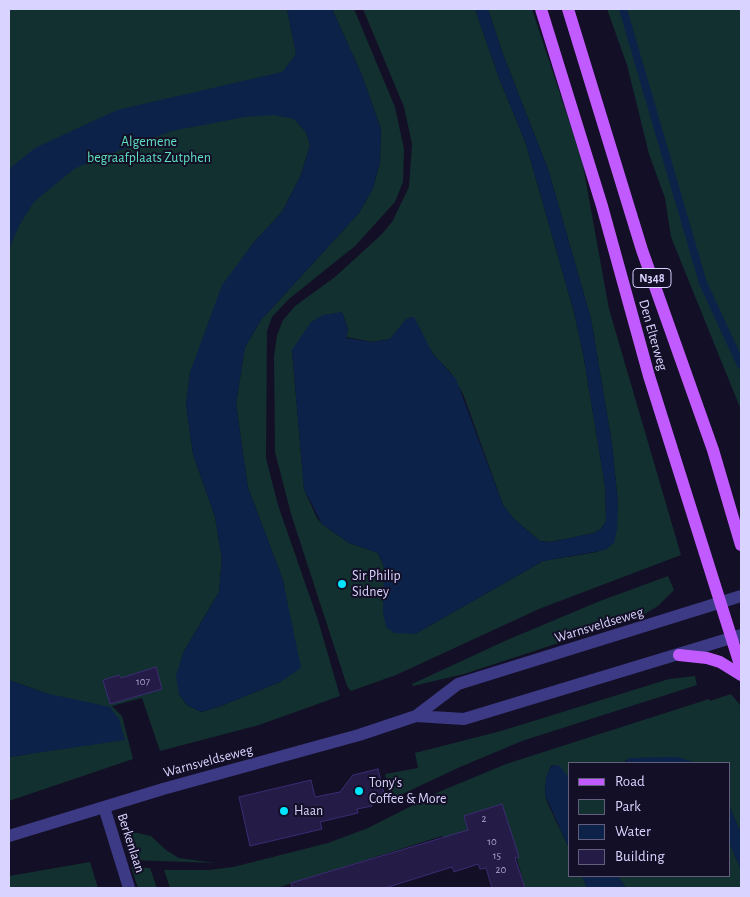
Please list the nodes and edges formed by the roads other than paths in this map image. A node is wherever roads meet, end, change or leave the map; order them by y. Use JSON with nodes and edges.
{"nodes":[{"id":1,"x":541,"y":9,"type":"edge"},
{"id":2,"x":568,"y":9,"type":"edge"},
{"id":3,"x":741,"y":545,"type":"edge"},
{"id":4,"x":741,"y":596,"type":"edge"},
{"id":5,"x":720,"y":602,"type":"junction"},
{"id":6,"x":736,"y":636,"type":"edge"},
{"id":7,"x":679,"y":655,"type":"junction"},
{"id":8,"x":741,"y":668,"type":"edge"},
{"id":9,"x":741,"y":675,"type":"edge"},
{"id":10,"x":416,"y":716,"type":"junction"},
{"id":11,"x":104,"y":807,"type":"junction"},
{"id":12,"x":9,"y":836,"type":"edge"},
{"id":13,"x":129,"y":888,"type":"edge"}],
"edges":[{"from":1,"to":5,"type":"main road","name":"Den Elterweg","number":"N348"},
{"from":2,"to":3,"type":"main road","name":"Den Elterweg","number":"N348"},
{"from":4,"to":5,"type":"street","name":"Warnsveldseweg"},
{"from":5,"to":6,"type":"main road","name":"Den Elterweg","number":"N348"},
{"from":5,"to":10,"type":"street","name":"Warnsveldseweg"},
{"from":6,"to":7,"type":"street","name":"Warnsveldseweg"},
{"from":6,"to":8,"type":"main road","name":"Den Elterweg","number":"N348"},
{"from":7,"to":9,"type":"main road"},
{"from":7,"to":10,"type":"street","name":"Warnsveldseweg"},
{"from":10,"to":11,"type":"street","name":"Warnsveldseweg"},
{"from":11,"to":12,"type":"street","name":"Warnsveldseweg"},
{"from":11,"to":13,"type":"street","name":"Berkenlaan"}]}
